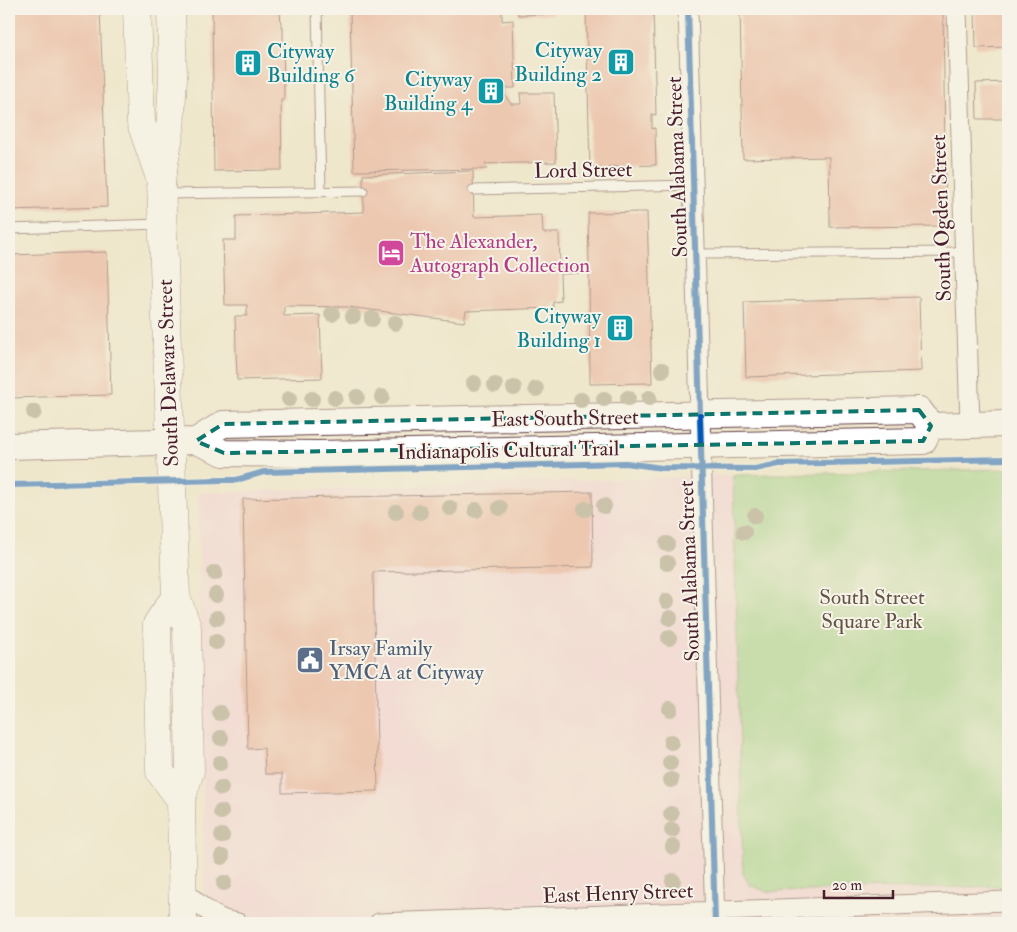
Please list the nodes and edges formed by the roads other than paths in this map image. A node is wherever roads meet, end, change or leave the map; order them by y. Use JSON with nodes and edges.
{"nodes":[{"id":1,"x":137,"y":9,"type":"edge"},
{"id":2,"x":171,"y":9,"type":"edge"},
{"id":3,"x":317,"y":9,"type":"edge"},
{"id":4,"x":688,"y":9,"type":"edge"},
{"id":5,"x":957,"y":9,"type":"edge"},
{"id":6,"x":694,"y":185,"type":"junction"},
{"id":7,"x":161,"y":187,"type":"junction"},
{"id":8,"x":473,"y":190,"type":"dead end"},
{"id":9,"x":363,"y":191,"type":"dead end"},
{"id":10,"x":321,"y":192,"type":"junction"},
{"id":11,"x":163,"y":224,"type":"junction"},
{"id":12,"x":9,"y":229,"type":"edge"},
{"id":13,"x":965,"y":252,"type":"junction"},
{"id":14,"x":696,"y":254,"type":"junction"},
{"id":15,"x":700,"y":416,"type":"junction"},
{"id":16,"x":1008,"y":424,"type":"edge"},
{"id":17,"x":970,"y":425,"type":"junction"},
{"id":18,"x":931,"y":426,"type":"junction"},
{"id":19,"x":183,"y":442,"type":"junction"},
{"id":20,"x":9,"y":446,"type":"edge"},
{"id":21,"x":701,"y":446,"type":"junction"},
{"id":22,"x":182,"y":889,"type":"junction"},
{"id":23,"x":1008,"y":902,"type":"edge"},
{"id":24,"x":715,"y":917,"type":"edge"},
{"id":25,"x":183,"y":923,"type":"edge"},
{"id":26,"x":238,"y":923,"type":"edge"},
{"id":27,"x":379,"y":923,"type":"edge"}],
"edges":[{"from":1,"to":7,"type":"main road","name":"South Delaware Street"},
{"from":2,"to":7,"type":"main road","name":"South Delaware Street"},
{"from":3,"to":10,"type":"lane"},
{"from":4,"to":6,"type":"street","name":"South Alabama Street"},
{"from":5,"to":13,"type":"street","name":"South Ogden Street"},
{"from":6,"to":8,"type":"lane","name":"Lord Street"},
{"from":6,"to":14,"type":"street","name":"South Alabama Street"},
{"from":7,"to":10,"type":"lane"},
{"from":7,"to":11,"type":"main road","name":"South Delaware Street"},
{"from":9,"to":10,"type":"lane"},
{"from":11,"to":12,"type":"lane"},
{"from":11,"to":19,"type":"main road","name":"South Delaware Street"},
{"from":13,"to":14,"type":"lane"},
{"from":13,"to":17,"type":"street","name":"South Ogden Street"},
{"from":14,"to":15,"type":"street","name":"South Alabama Street"},
{"from":15,"to":18,"type":"main road","name":"East South Street"},
{"from":15,"to":19,"type":"main road","name":"East South Street"},
{"from":15,"to":21,"type":"street","name":"South Alabama Street"},
{"from":16,"to":17,"type":"main road"},
{"from":17,"to":18,"type":"main road"},
{"from":18,"to":21,"type":"main road","name":"East South Street"},
{"from":19,"to":20,"type":"main road","name":"East South Street"},
{"from":19,"to":21,"type":"main road","name":"East South Street"},
{"from":19,"to":22,"type":"main road","name":"South Delaware Street"},
{"from":21,"to":24,"type":"street","name":"South Alabama Street"},
{"from":22,"to":25,"type":"main road","name":"South Delaware Street"},
{"from":22,"to":26,"type":"street"},
{"from":23,"to":24,"type":"street","name":"East Henry Street"},
{"from":24,"to":27,"type":"street","name":"East Henry Street"}]}
